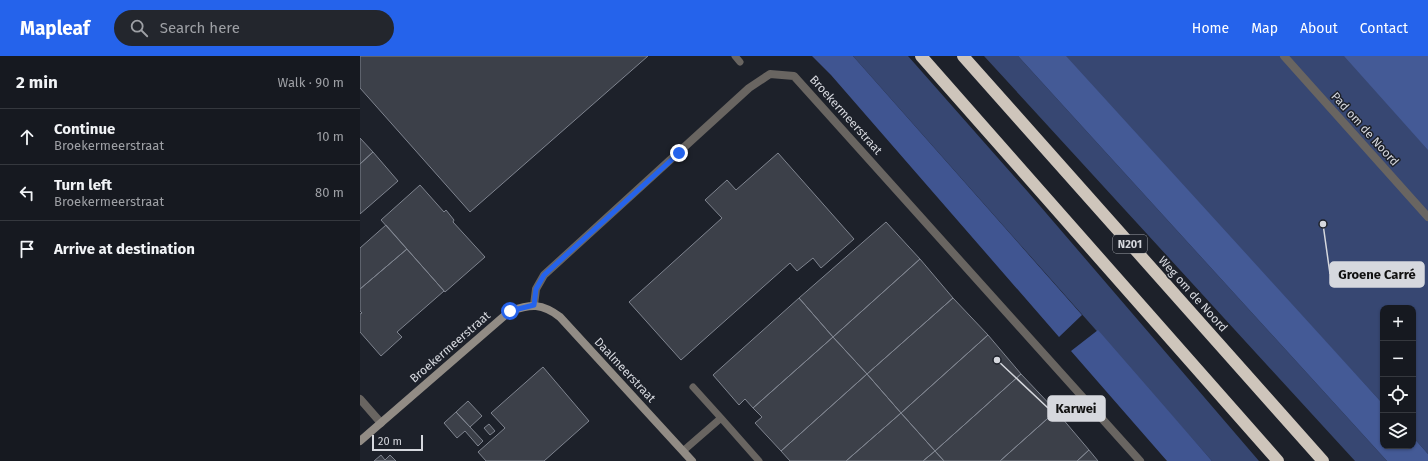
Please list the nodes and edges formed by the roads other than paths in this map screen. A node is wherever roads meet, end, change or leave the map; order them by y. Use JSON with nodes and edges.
{"nodes":[{"id":1,"x":735,"y":56,"type":"edge"},
{"id":2,"x":921,"y":56,"type":"edge"},
{"id":3,"x":963,"y":56,"type":"edge"},
{"id":4,"x":1284,"y":56,"type":"edge"},
{"id":5,"x":740,"y":62,"type":"dead end"},
{"id":6,"x":1428,"y":217,"type":"edge"},
{"id":7,"x":534,"y":305,"type":"junction"},
{"id":8,"x":694,"y":387,"type":"dead end"},
{"id":9,"x":360,"y":399,"type":"edge"},
{"id":10,"x":721,"y":418,"type":"junction"},
{"id":11,"x":381,"y":423,"type":"junction"},
{"id":12,"x":1296,"y":431,"type":"junction"},
{"id":13,"x":360,"y":441,"type":"edge"},
{"id":14,"x":683,"y":451,"type":"junction"},
{"id":15,"x":692,"y":461,"type":"edge"},
{"id":16,"x":759,"y":461,"type":"edge"},
{"id":17,"x":1140,"y":461,"type":"edge"},
{"id":18,"x":1278,"y":461,"type":"edge"},
{"id":19,"x":1323,"y":461,"type":"edge"},
{"id":20,"x":1331,"y":461,"type":"edge"}],
"edges":[{"from":1,"to":5,"type":"lane"},
{"from":2,"to":18,"type":"highway","number":"N201"},
{"from":3,"to":12,"type":"highway","name":"Weg om de Noord","number":"N201"},
{"from":4,"to":6,"type":"street","name":"Pad om de Noord"},
{"from":7,"to":11,"type":"street","name":"Broekermeerstraat"},
{"from":7,"to":14,"type":"street","name":"Daalmeerstraat"},
{"from":7,"to":17,"type":"street","name":"Broekermeerstraat"},
{"from":8,"to":10,"type":"lane"},
{"from":9,"to":11,"type":"street"},
{"from":10,"to":14,"type":"lane"},
{"from":10,"to":16,"type":"lane"},
{"from":11,"to":13,"type":"street","name":"Broekermeerstraat"},
{"from":12,"to":19,"type":"highway","name":"Weg om de Noord","number":"N201"},
{"from":12,"to":20,"type":"highway","number":"N201"},
{"from":14,"to":15,"type":"street","name":"Daalmeerstraat"}]}
